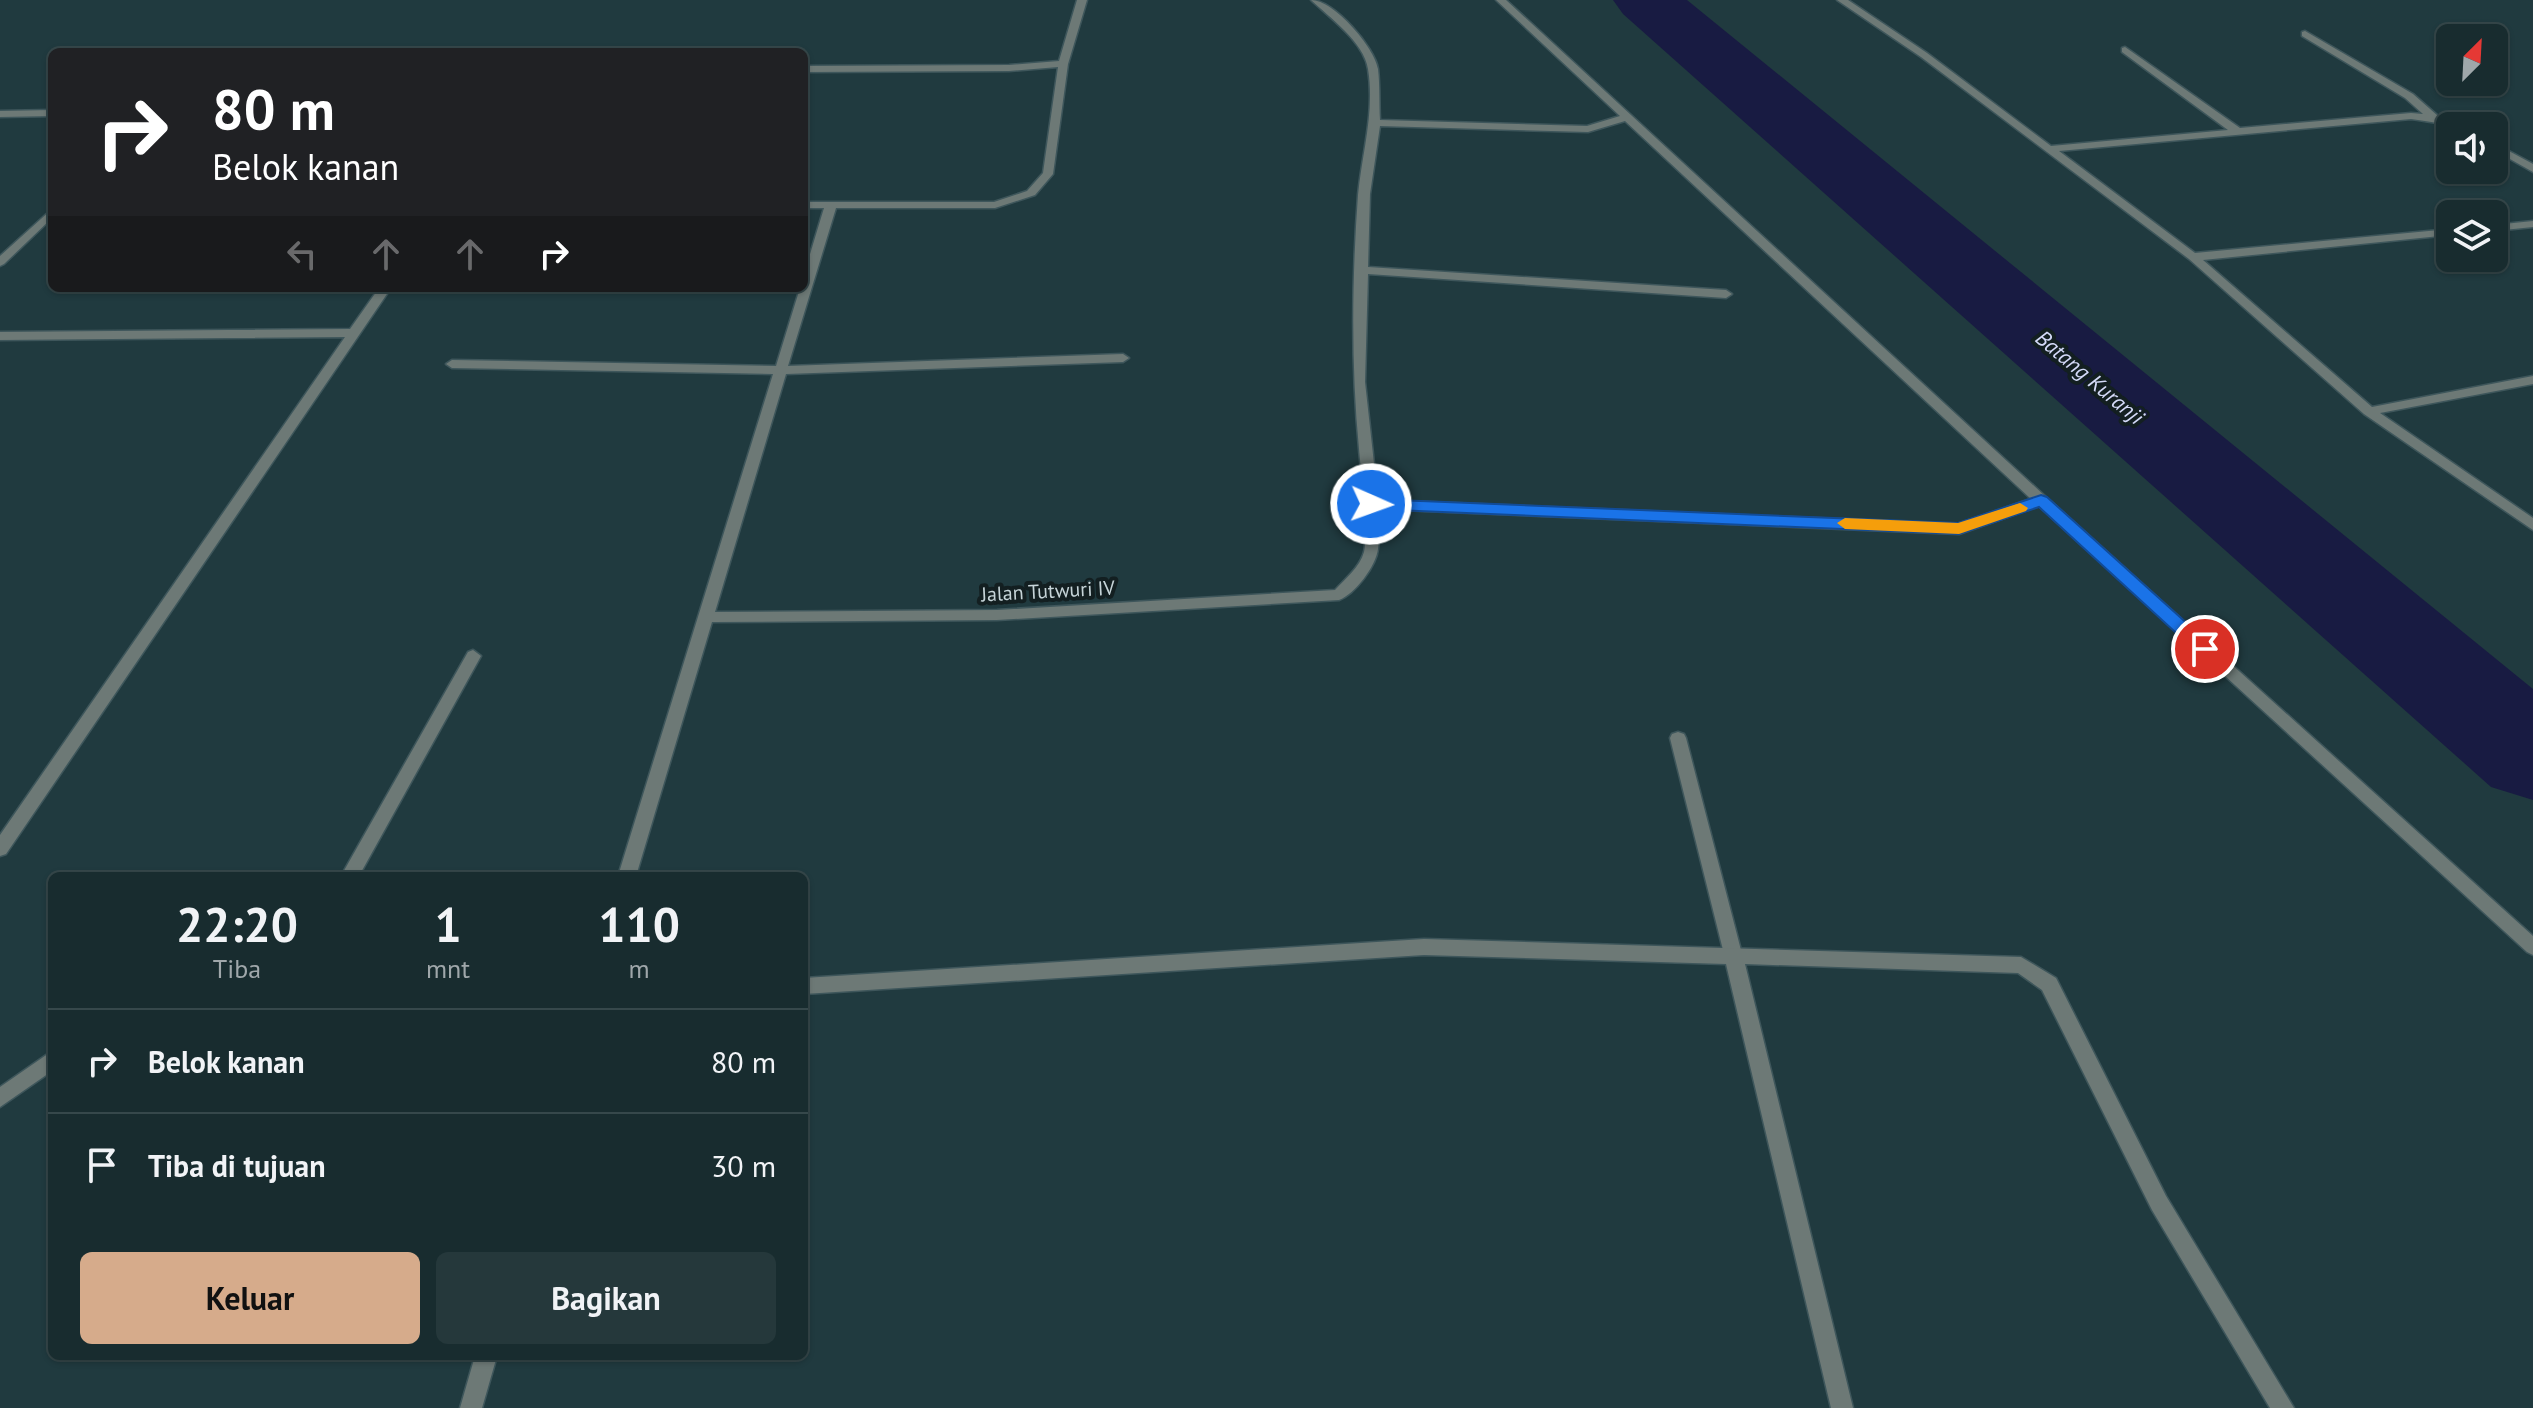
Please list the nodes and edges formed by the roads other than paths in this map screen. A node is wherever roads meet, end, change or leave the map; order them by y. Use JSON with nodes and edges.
{"nodes":[{"id":1,"x":1082,"y":0,"type":"edge"},
{"id":2,"x":1316,"y":0,"type":"edge"},
{"id":3,"x":1501,"y":0,"type":"edge"},
{"id":4,"x":1842,"y":0,"type":"edge"},
{"id":5,"x":2305,"y":34,"type":"dead end"},
{"id":6,"x":2125,"y":50,"type":"dead end"},
{"id":7,"x":1063,"y":64,"type":"junction"},
{"id":8,"x":808,"y":69,"type":"edge"},
{"id":9,"x":48,"y":113,"type":"edge"},
{"id":10,"x":0,"y":114,"type":"edge"},
{"id":11,"x":1626,"y":117,"type":"junction"},
{"id":12,"x":2434,"y":118,"type":"joint"},
{"id":13,"x":1375,"y":123,"type":"junction"},
{"id":14,"x":2237,"y":131,"type":"junction"},
{"id":15,"x":2049,"y":149,"type":"junction"},
{"id":16,"x":2508,"y":154,"type":"edge"},
{"id":17,"x":2533,"y":169,"type":"edge"},
{"id":18,"x":808,"y":205,"type":"edge"},
{"id":19,"x":831,"y":205,"type":"junction"},
{"id":20,"x":48,"y":216,"type":"edge"},
{"id":21,"x":2533,"y":224,"type":"edge"},
{"id":22,"x":2508,"y":227,"type":"edge"},
{"id":23,"x":2436,"y":233,"type":"edge"},
{"id":24,"x":2193,"y":257,"type":"junction"},
{"id":25,"x":0,"y":262,"type":"edge"},
{"id":26,"x":1361,"y":270,"type":"junction"},
{"id":27,"x":808,"y":281,"type":"edge"},
{"id":28,"x":382,"y":292,"type":"edge"},
{"id":29,"x":805,"y":292,"type":"edge"},
{"id":30,"x":1726,"y":294,"type":"dead end"},
{"id":31,"x":352,"y":333,"type":"junction"},
{"id":32,"x":0,"y":336,"type":"edge"},
{"id":33,"x":1123,"y":358,"type":"dead end"},
{"id":34,"x":452,"y":364,"type":"dead end"},
{"id":35,"x":781,"y":370,"type":"junction"},
{"id":36,"x":2533,"y":380,"type":"edge"},
{"id":37,"x":2369,"y":411,"type":"junction"},
{"id":38,"x":2041,"y":500,"type":"junction"},
{"id":39,"x":1371,"y":504,"type":"junction"},
{"id":40,"x":2533,"y":525,"type":"edge"},
{"id":41,"x":705,"y":617,"type":"junction"},
{"id":42,"x":473,"y":656,"type":"dead end"},
{"id":43,"x":1678,"y":738,"type":"dead end"},
{"id":44,"x":0,"y":849,"type":"edge"},
{"id":45,"x":352,"y":872,"type":"edge"},
{"id":46,"x":628,"y":872,"type":"edge"},
{"id":47,"x":2533,"y":947,"type":"edge"},
{"id":48,"x":1734,"y":958,"type":"junction"},
{"id":49,"x":808,"y":986,"type":"edge"},
{"id":50,"x":48,"y":1063,"type":"edge"},
{"id":51,"x":0,"y":1098,"type":"edge"},
{"id":52,"x":485,"y":1360,"type":"edge"},
{"id":53,"x":471,"y":1408,"type":"edge"},
{"id":54,"x":1842,"y":1408,"type":"edge"},
{"id":55,"x":2283,"y":1408,"type":"edge"}],
"edges":[{"from":1,"to":7,"type":"street"},
{"from":2,"to":13,"type":"street"},
{"from":3,"to":11,"type":"street"},
{"from":4,"to":15,"type":"street"},
{"from":5,"to":12,"type":"street"},
{"from":6,"to":14,"type":"street"},
{"from":7,"to":8,"type":"street"},
{"from":7,"to":19,"type":"street"},
{"from":9,"to":10,"type":"street"},
{"from":11,"to":13,"type":"street"},
{"from":11,"to":38,"type":"street"},
{"from":12,"to":14,"type":"street"},
{"from":13,"to":26,"type":"street"},
{"from":14,"to":15,"type":"street"},
{"from":15,"to":24,"type":"street"},
{"from":16,"to":17,"type":"street"},
{"from":18,"to":19,"type":"street"},
{"from":19,"to":27,"type":"street"},
{"from":20,"to":25,"type":"street"},
{"from":21,"to":22,"type":"street"},
{"from":23,"to":24,"type":"street"},
{"from":24,"to":37,"type":"street"},
{"from":26,"to":30,"type":"street"},
{"from":26,"to":39,"type":"street"},
{"from":28,"to":31,"type":"street"},
{"from":29,"to":35,"type":"street"},
{"from":31,"to":32,"type":"street"},
{"from":31,"to":44,"type":"street"},
{"from":33,"to":35,"type":"street"},
{"from":34,"to":35,"type":"street"},
{"from":35,"to":41,"type":"street"},
{"from":36,"to":37,"type":"street"},
{"from":37,"to":40,"type":"street"},
{"from":38,"to":39,"type":"street"},
{"from":38,"to":47,"type":"street"},
{"from":39,"to":41,"type":"street","name":"Jalan Tutwuri IV"},
{"from":41,"to":46,"type":"street"},
{"from":42,"to":45,"type":"street"},
{"from":43,"to":48,"type":"street"},
{"from":48,"to":49,"type":"street"},
{"from":48,"to":54,"type":"street"},
{"from":48,"to":55,"type":"street"},
{"from":50,"to":51,"type":"street"},
{"from":52,"to":53,"type":"street"}]}
